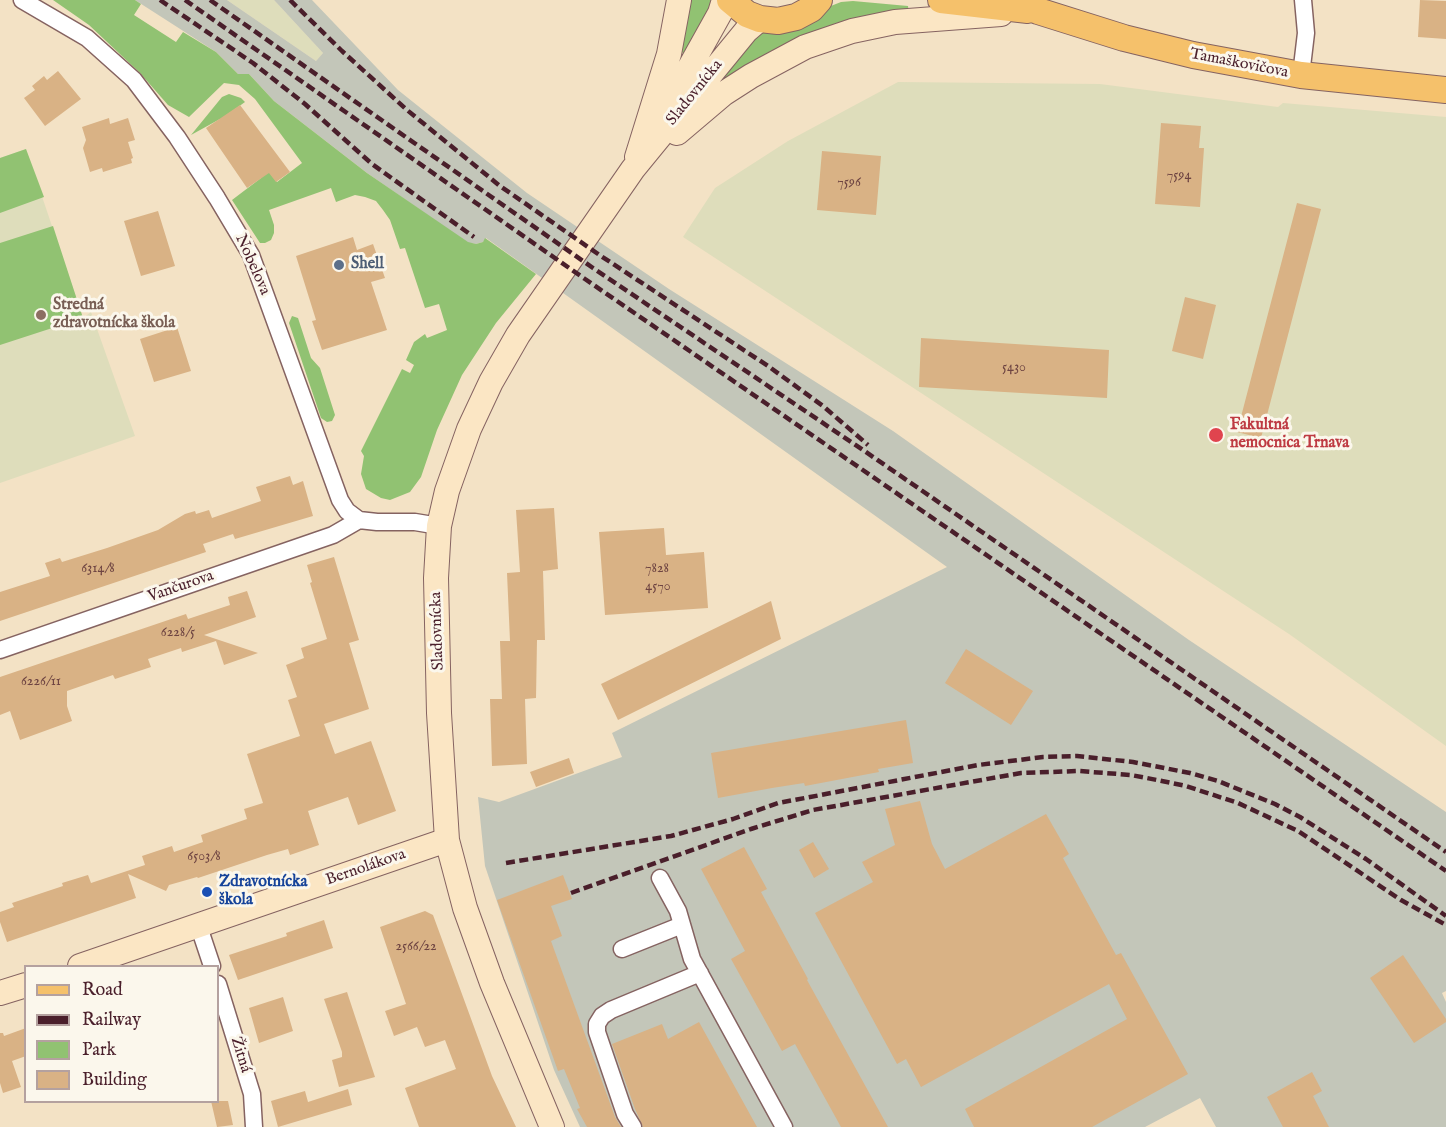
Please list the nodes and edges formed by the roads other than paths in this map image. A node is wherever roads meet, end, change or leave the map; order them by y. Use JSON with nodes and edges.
{"nodes":[{"id":1,"x":22,"y":0,"type":"edge"},
{"id":2,"x":680,"y":0,"type":"edge"},
{"id":3,"x":724,"y":0,"type":"edge"},
{"id":4,"x":730,"y":0,"type":"edge"},
{"id":5,"x":819,"y":0,"type":"edge"},
{"id":6,"x":940,"y":0,"type":"edge"},
{"id":7,"x":1011,"y":0,"type":"edge"},
{"id":8,"x":1303,"y":0,"type":"edge"},
{"id":9,"x":1030,"y":6,"type":"edge"},
{"id":10,"x":760,"y":20,"type":"junction"},
{"id":11,"x":1301,"y":75,"type":"junction"},
{"id":12,"x":1446,"y":90,"type":"edge"},
{"id":13,"x":633,"y":169,"type":"junction"},
{"id":14,"x":359,"y":519,"type":"junction"},
{"id":15,"x":439,"y":526,"type":"junction"},
{"id":16,"x":0,"y":650,"type":"edge"},
{"id":17,"x":447,"y":840,"type":"junction"},
{"id":18,"x":660,"y":878,"type":"dead end"},
{"id":19,"x":682,"y":925,"type":"junction"},
{"id":20,"x":199,"y":927,"type":"junction"},
{"id":21,"x":622,"y":950,"type":"dead end"},
{"id":22,"x":83,"y":965,"type":"edge"},
{"id":23,"x":212,"y":965,"type":"edge"},
{"id":24,"x":700,"y":973,"type":"junction"},
{"id":25,"x":24,"y":986,"type":"edge"},
{"id":26,"x":219,"y":987,"type":"edge"},
{"id":27,"x":0,"y":993,"type":"edge"},
{"id":28,"x":254,"y":1127,"type":"edge"},
{"id":29,"x":552,"y":1127,"type":"edge"},
{"id":30,"x":633,"y":1127,"type":"edge"},
{"id":31,"x":784,"y":1127,"type":"edge"}],
"edges":[{"from":1,"to":14,"type":"street","name":"Nobelova"},
{"from":2,"to":13,"type":"street"},
{"from":3,"to":13,"type":"street","name":"Sladovnícka"},
{"from":4,"to":10,"type":"main road"},
{"from":5,"to":10,"type":"main road"},
{"from":6,"to":9,"type":"main road"},
{"from":7,"to":9,"type":"main road","name":"Tamaškovičova"},
{"from":8,"to":11,"type":"street"},
{"from":9,"to":11,"type":"main road","name":"Tamaškovičova"},
{"from":9,"to":13,"type":"street"},
{"from":10,"to":13,"type":"street","name":"Sladovnícka"},
{"from":11,"to":12,"type":"main road","name":"Tamaškovičova"},
{"from":13,"to":15,"type":"street","name":"Sladovnícka"},
{"from":14,"to":15,"type":"street"},
{"from":14,"to":16,"type":"street","name":"Vančurova"},
{"from":15,"to":17,"type":"street","name":"Sladovnícka"},
{"from":17,"to":20,"type":"street","name":"Bernolákova"},
{"from":17,"to":29,"type":"street","name":"Sladovnícka"},
{"from":18,"to":19,"type":"street"},
{"from":19,"to":21,"type":"street"},
{"from":19,"to":24,"type":"street"},
{"from":20,"to":22,"type":"street","name":"Bernolákova"},
{"from":20,"to":23,"type":"street"},
{"from":24,"to":30,"type":"street"},
{"from":24,"to":31,"type":"street"},
{"from":25,"to":27,"type":"street"},
{"from":26,"to":28,"type":"street","name":"Žitná"}]}
